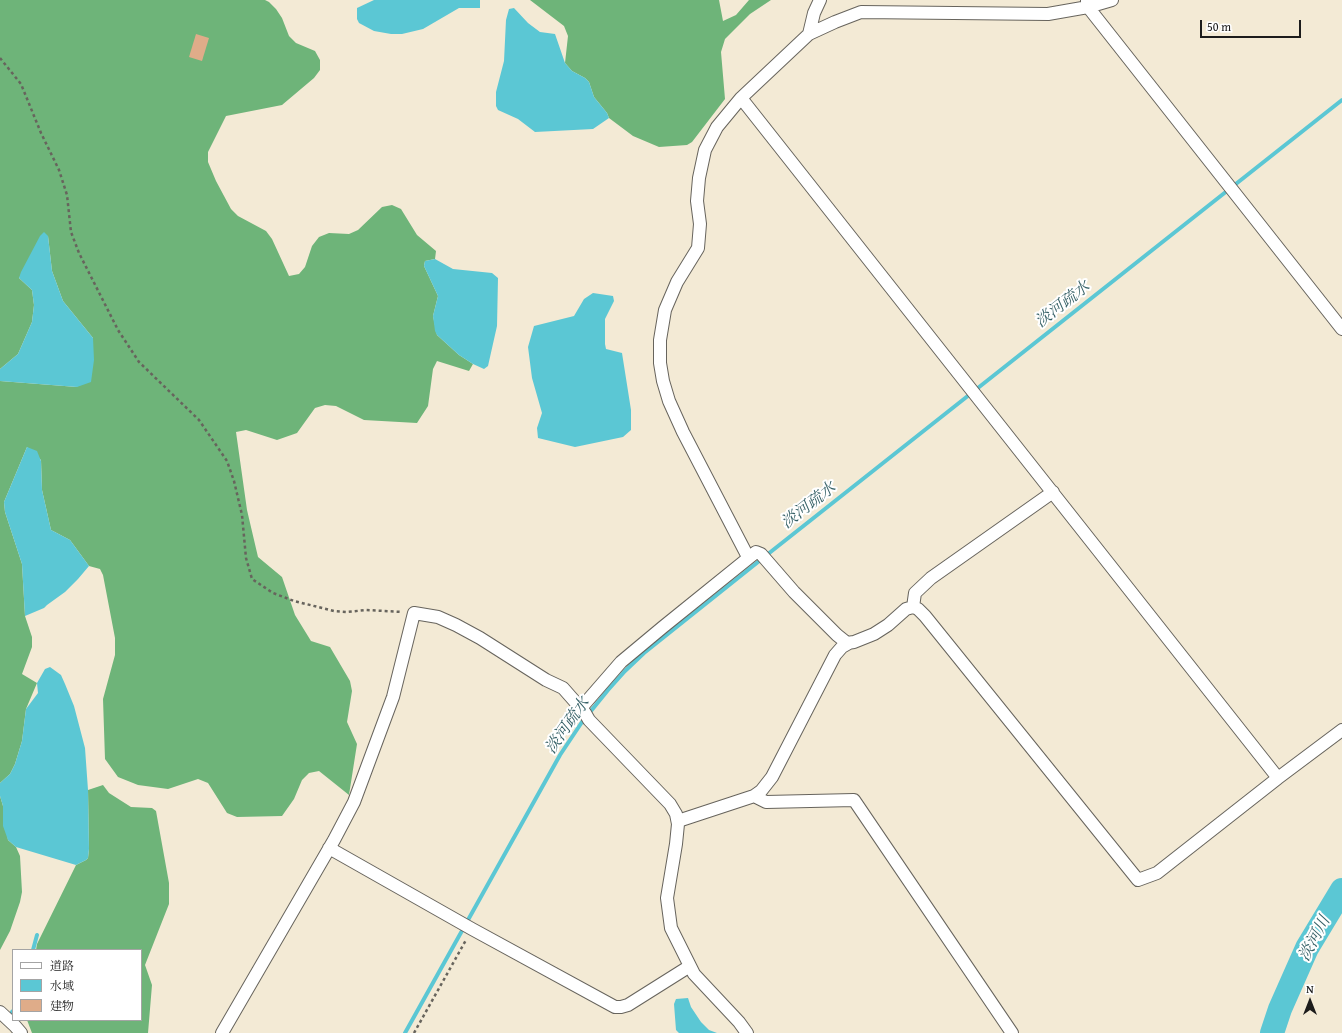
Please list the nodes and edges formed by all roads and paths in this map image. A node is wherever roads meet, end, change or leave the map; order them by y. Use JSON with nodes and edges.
{"nodes":[{"id":1,"x":820,"y":0,"type":"edge"},
{"id":2,"x":1112,"y":0,"type":"edge"},
{"id":3,"x":1088,"y":4,"type":"edge"},
{"id":4,"x":809,"y":34,"type":"junction"},
{"id":5,"x":0,"y":58,"type":"edge"},
{"id":6,"x":741,"y":98,"type":"junction"},
{"id":7,"x":1342,"y":330,"type":"edge"},
{"id":8,"x":1053,"y":492,"type":"junction"},
{"id":9,"x":748,"y":556,"type":"junction"},
{"id":10,"x":913,"y":607,"type":"junction"},
{"id":11,"x":414,"y":613,"type":"junction"},
{"id":12,"x":849,"y":643,"type":"junction"},
{"id":13,"x":585,"y":714,"type":"junction"},
{"id":14,"x":1342,"y":730,"type":"edge"},
{"id":15,"x":1278,"y":778,"type":"junction"},
{"id":16,"x":754,"y":796,"type":"junction"},
{"id":17,"x":678,"y":821,"type":"junction"},
{"id":18,"x":329,"y":848,"type":"junction"},
{"id":19,"x":467,"y":926,"type":"junction"},
{"id":20,"x":690,"y":966,"type":"junction"},
{"id":21,"x":0,"y":1012,"type":"edge"},
{"id":22,"x":21,"y":1033,"type":"edge"},
{"id":23,"x":222,"y":1033,"type":"edge"},
{"id":24,"x":414,"y":1033,"type":"edge"},
{"id":25,"x":747,"y":1033,"type":"edge"},
{"id":26,"x":1012,"y":1033,"type":"edge"}],
"edges":[{"from":1,"to":4,"type":"street"},
{"from":2,"to":3,"type":"street"},
{"from":3,"to":4,"type":"street"},
{"from":3,"to":7,"type":"street"},
{"from":4,"to":6,"type":"street"},
{"from":5,"to":11,"type":"path"},
{"from":6,"to":8,"type":"street"},
{"from":6,"to":9,"type":"street"},
{"from":8,"to":10,"type":"street"},
{"from":8,"to":15,"type":"street"},
{"from":9,"to":12,"type":"street"},
{"from":9,"to":13,"type":"street"},
{"from":10,"to":12,"type":"street"},
{"from":10,"to":15,"type":"street"},
{"from":11,"to":13,"type":"street"},
{"from":11,"to":18,"type":"street"},
{"from":12,"to":16,"type":"street"},
{"from":13,"to":17,"type":"street"},
{"from":14,"to":15,"type":"street"},
{"from":16,"to":17,"type":"street"},
{"from":16,"to":26,"type":"street"},
{"from":17,"to":20,"type":"street"},
{"from":18,"to":19,"type":"street"},
{"from":18,"to":23,"type":"street"},
{"from":19,"to":20,"type":"street"},
{"from":19,"to":24,"type":"path"},
{"from":20,"to":25,"type":"street"},
{"from":21,"to":22,"type":"street"}]}
